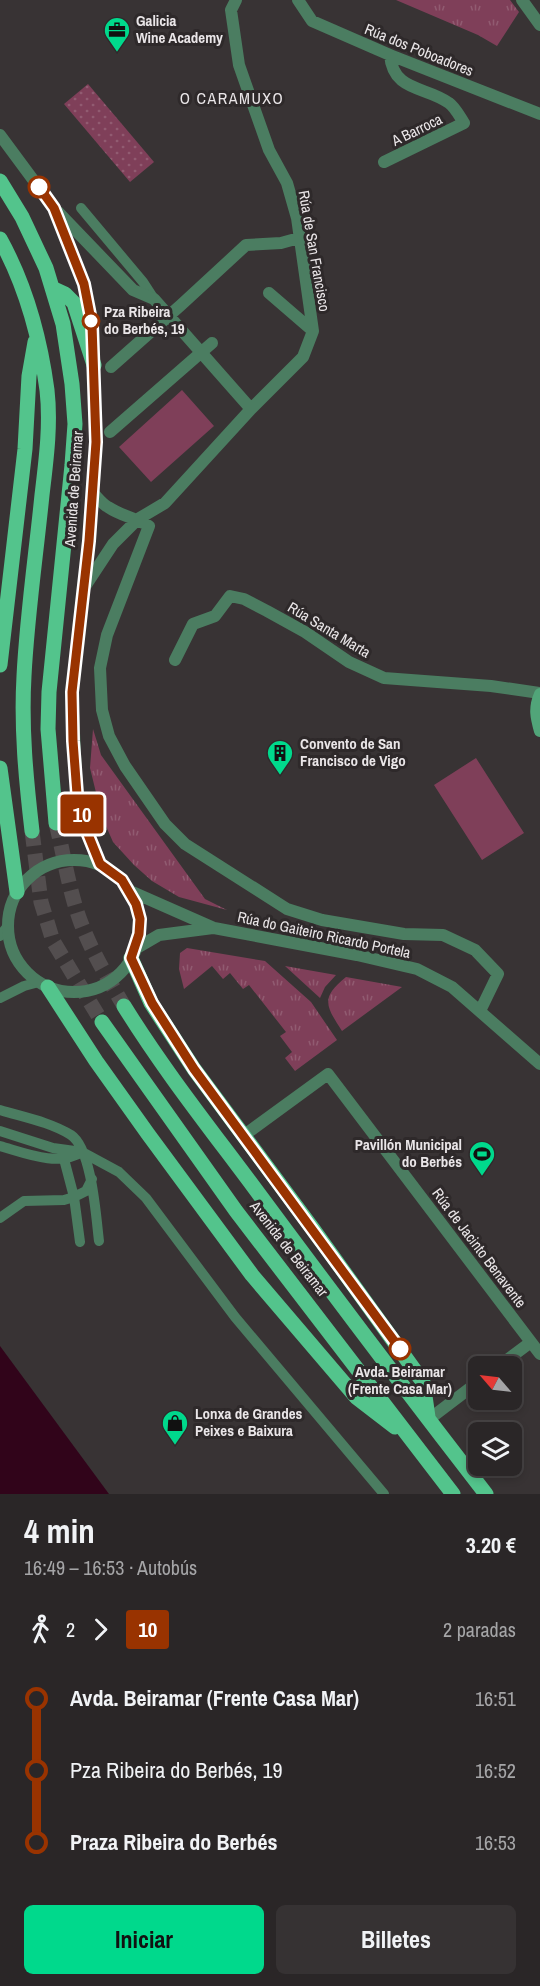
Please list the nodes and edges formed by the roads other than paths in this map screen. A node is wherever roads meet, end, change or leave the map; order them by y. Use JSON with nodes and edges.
{"nodes":[{"id":1,"x":236,"y":0,"type":"edge"},
{"id":2,"x":298,"y":0,"type":"edge"},
{"id":3,"x":522,"y":0,"type":"edge"},
{"id":4,"x":540,"y":25,"type":"edge"},
{"id":5,"x":390,"y":56,"type":"junction"},
{"id":6,"x":540,"y":114,"type":"edge"},
{"id":7,"x":0,"y":135,"type":"edge"},
{"id":8,"x":384,"y":162,"type":"dead end"},
{"id":9,"x":0,"y":181,"type":"edge"},
{"id":10,"x":54,"y":208,"type":"junction"},
{"id":11,"x":81,"y":208,"type":"dead end"},
{"id":12,"x":0,"y":238,"type":"edge"},
{"id":13,"x":299,"y":238,"type":"junction"},
{"id":14,"x":52,"y":288,"type":"junction"},
{"id":15,"x":269,"y":293,"type":"dead end"},
{"id":16,"x":153,"y":299,"type":"junction"},
{"id":17,"x":170,"y":316,"type":"junction"},
{"id":18,"x":313,"y":331,"type":"junction"},
{"id":19,"x":36,"y":334,"type":"junction"},
{"id":20,"x":212,"y":343,"type":"dead end"},
{"id":21,"x":202,"y":352,"type":"junction"},
{"id":22,"x":94,"y":365,"type":"junction"},
{"id":23,"x":111,"y":367,"type":"dead end"},
{"id":24,"x":251,"y":409,"type":"junction"},
{"id":25,"x":110,"y":432,"type":"dead end"},
{"id":26,"x":93,"y":493,"type":"junction"},
{"id":27,"x":138,"y":519,"type":"junction"},
{"id":28,"x":84,"y":588,"type":"junction"},
{"id":29,"x":175,"y":660,"type":"dead end"},
{"id":30,"x":0,"y":665,"type":"edge"},
{"id":31,"x":540,"y":693,"type":"edge"},
{"id":32,"x":540,"y":731,"type":"edge"},
{"id":33,"x":0,"y":768,"type":"edge"},
{"id":34,"x":56,"y":823,"type":"tunnel mouth"},
{"id":35,"x":32,"y":831,"type":"tunnel mouth"},
{"id":36,"x":100,"y":864,"type":"junction"},
{"id":37,"x":130,"y":891,"type":"junction"},
{"id":38,"x":17,"y":892,"type":"junction"},
{"id":39,"x":214,"y":928,"type":"junction"},
{"id":40,"x":4,"y":931,"type":"edge"},
{"id":41,"x":133,"y":953,"type":"junction"},
{"id":42,"x":43,"y":985,"type":"junction"},
{"id":43,"x":0,"y":998,"type":"edge"},
{"id":44,"x":124,"y":1006,"type":"tunnel mouth"},
{"id":45,"x":480,"y":1011,"type":"junction"},
{"id":46,"x":102,"y":1022,"type":"tunnel mouth"},
{"id":47,"x":540,"y":1064,"type":"edge"},
{"id":48,"x":0,"y":1110,"type":"edge"},
{"id":49,"x":0,"y":1131,"type":"edge"},
{"id":50,"x":243,"y":1136,"type":"junction"},
{"id":51,"x":0,"y":1146,"type":"edge"},
{"id":52,"x":82,"y":1152,"type":"junction"},
{"id":53,"x":64,"y":1160,"type":"junction"},
{"id":54,"x":92,"y":1179,"type":"junction"},
{"id":55,"x":74,"y":1197,"type":"junction"},
{"id":56,"x":0,"y":1218,"type":"edge"},
{"id":57,"x":99,"y":1241,"type":"dead end"},
{"id":58,"x":80,"y":1242,"type":"dead end"},
{"id":59,"x":531,"y":1342,"type":"junction"},
{"id":60,"x":540,"y":1354,"type":"edge"},
{"id":61,"x":512,"y":1356,"type":"edge"},
{"id":62,"x":468,"y":1390,"type":"edge"},
{"id":63,"x":428,"y":1420,"type":"junction"},
{"id":64,"x":405,"y":1433,"type":"junction"},
{"id":65,"x":384,"y":1494,"type":"edge"},
{"id":66,"x":453,"y":1494,"type":"edge"},
{"id":67,"x":486,"y":1494,"type":"edge"}],
"edges":[{"from":1,"to":13,"type":"street","name":"Rúa de San Francisco"},
{"from":2,"to":5,"type":"street","name":"Rúa dos Poboadores"},
{"from":3,"to":4,"type":"street"},
{"from":5,"to":6,"type":"street","name":"Rúa dos Poboadores"},
{"from":5,"to":8,"type":"street","name":"A Barroca"},
{"from":7,"to":10,"type":"street","name":"Avenida de Beiramar"},
{"from":9,"to":14,"type":"main road","name":"Avenida de Beiramar"},
{"from":10,"to":16,"type":"street"},
{"from":10,"to":22,"type":"street","name":"Avenida de Beiramar"},
{"from":11,"to":16,"type":"lane"},
{"from":12,"to":19,"type":"main road","name":"Avenida de Beiramar"},
{"from":13,"to":17,"type":"street"},
{"from":13,"to":18,"type":"street","name":"Rúa de San Francisco"},
{"from":14,"to":22,"type":"main road"},
{"from":14,"to":34,"type":"main road","name":"Avenida de Beiramar"},
{"from":15,"to":18,"type":"street"},
{"from":16,"to":17,"type":"street"},
{"from":17,"to":21,"type":"street"},
{"from":17,"to":23,"type":"street"},
{"from":18,"to":24,"type":"street","name":"Rúa de San Francisco"},
{"from":19,"to":30,"type":"main road"},
{"from":19,"to":35,"type":"main road","name":"Avenida de Beiramar"},
{"from":20,"to":21,"type":"street"},
{"from":21,"to":24,"type":"street"},
{"from":21,"to":25,"type":"street"},
{"from":22,"to":26,"type":"street","name":"Avenida de Beiramar"},
{"from":24,"to":27,"type":"street","name":"Rúa de San Francisco"},
{"from":26,"to":27,"type":"street"},
{"from":26,"to":28,"type":"street","name":"Avenida de Beiramar"},
{"from":27,"to":28,"type":"street","name":"Rúa de San Francisco"},
{"from":27,"to":45,"type":"street"},
{"from":28,"to":36,"type":"street","name":"Avenida de Beiramar"},
{"from":29,"to":31,"type":"street","name":"Rúa Santa Marta"},
{"from":31,"to":32,"type":"main road"},
{"from":33,"to":38,"type":"main road"},
{"from":36,"to":37,"type":"street"},
{"from":36,"to":38,"type":"street"},
{"from":37,"to":39,"type":"street","name":"Rúa do Gaiteiro Ricardo Portela"},
{"from":37,"to":41,"type":"street"},
{"from":38,"to":40,"type":"street"},
{"from":39,"to":41,"type":"street","name":"Rúa do Gaiteiro Ricardo Portela"},
{"from":39,"to":45,"type":"street","name":"Rúa do Gaiteiro Ricardo Portela"},
{"from":40,"to":42,"type":"street"},
{"from":41,"to":42,"type":"street"},
{"from":41,"to":50,"type":"main road"},
{"from":42,"to":43,"type":"lane"},
{"from":42,"to":64,"type":"main road"},
{"from":44,"to":63,"type":"main road","name":"Avenida de Beiramar"},
{"from":45,"to":47,"type":"street","name":"Rúa do Gaiteiro Ricardo Portela"},
{"from":46,"to":64,"type":"main road","name":"Avenida de Beiramar"},
{"from":48,"to":52,"type":"lane"},
{"from":49,"to":52,"type":"lane"},
{"from":50,"to":59,"type":"street","name":"Rúa de Jacinto Benavente"},
{"from":50,"to":63,"type":"main road"},
{"from":51,"to":53,"type":"lane"},
{"from":52,"to":53,"type":"lane"},
{"from":52,"to":54,"type":"lane"},
{"from":52,"to":65,"type":"lane"},
{"from":53,"to":55,"type":"lane"},
{"from":54,"to":55,"type":"lane"},
{"from":54,"to":57,"type":"lane"},
{"from":55,"to":56,"type":"lane"},
{"from":55,"to":58,"type":"lane"},
{"from":59,"to":60,"type":"street","name":"Rúa de Jacinto Benavente"},
{"from":59,"to":61,"type":"street"},
{"from":62,"to":63,"type":"street"},
{"from":63,"to":67,"type":"main road","name":"Avenida de Beiramar"},
{"from":64,"to":66,"type":"main road","name":"Avenida de Beiramar"}]}
